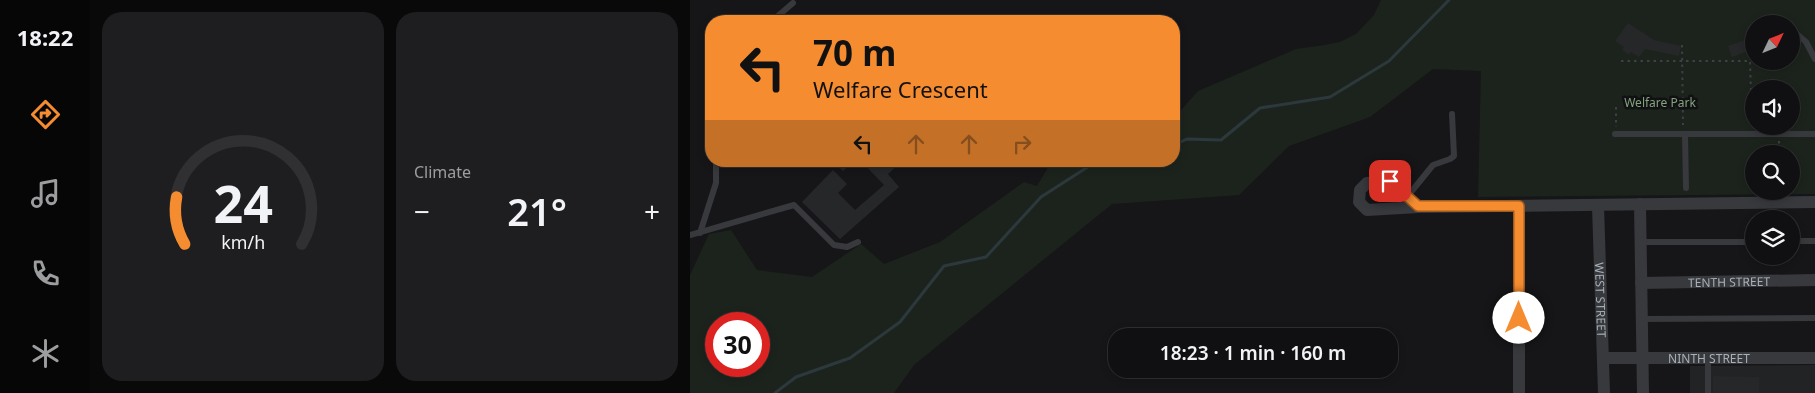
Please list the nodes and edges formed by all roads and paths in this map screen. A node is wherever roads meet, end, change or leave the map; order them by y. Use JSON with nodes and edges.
{"nodes":[{"id":1,"x":793,"y":3,"type":"dead end"},
{"id":2,"x":779,"y":15,"type":"edge"},
{"id":3,"x":1800,"y":36,"type":"edge"},
{"id":4,"x":1682,"y":45,"type":"dead end"},
{"id":5,"x":1815,"y":59,"type":"edge"},
{"id":6,"x":1681,"y":60,"type":"junction"},
{"id":7,"x":1621,"y":61,"type":"dead end"},
{"id":8,"x":1751,"y":80,"type":"edge"},
{"id":9,"x":1616,"y":108,"type":"dead end"},
{"id":10,"x":1452,"y":114,"type":"dead end"},
{"id":11,"x":1683,"y":126,"type":"dead end"},
{"id":12,"x":1616,"y":134,"type":"joint"},
{"id":13,"x":1745,"y":134,"type":"edge"},
{"id":14,"x":1800,"y":134,"type":"edge"},
{"id":15,"x":1815,"y":134,"type":"edge"},
{"id":16,"x":1685,"y":135,"type":"junction"},
{"id":17,"x":716,"y":167,"type":"edge"},
{"id":18,"x":1686,"y":188,"type":"dead end"},
{"id":19,"x":1407,"y":197,"type":"junction"},
{"id":20,"x":1815,"y":202,"type":"edge"},
{"id":21,"x":1640,"y":204,"type":"junction"},
{"id":22,"x":1418,"y":206,"type":"junction"},
{"id":23,"x":1519,"y":206,"type":"junction"},
{"id":24,"x":1598,"y":206,"type":"junction"},
{"id":25,"x":700,"y":233,"type":"junction"},
{"id":26,"x":690,"y":235,"type":"edge"},
{"id":27,"x":1800,"y":241,"type":"edge"},
{"id":28,"x":1815,"y":241,"type":"edge"},
{"id":29,"x":858,"y":242,"type":"dead end"},
{"id":30,"x":1641,"y":242,"type":"junction"},
{"id":31,"x":1745,"y":242,"type":"edge"},
{"id":32,"x":1815,"y":280,"type":"edge"},
{"id":33,"x":1642,"y":283,"type":"junction"},
{"id":34,"x":1815,"y":318,"type":"edge"},
{"id":35,"x":1642,"y":319,"type":"junction"},
{"id":36,"x":1603,"y":358,"type":"junction"},
{"id":37,"x":1643,"y":358,"type":"junction"},
{"id":38,"x":1708,"y":358,"type":"junction"},
{"id":39,"x":1815,"y":358,"type":"edge"},
{"id":40,"x":1519,"y":393,"type":"edge"},
{"id":41,"x":1604,"y":393,"type":"edge"},
{"id":42,"x":1644,"y":393,"type":"edge"},
{"id":43,"x":1708,"y":393,"type":"edge"}],
"edges":[{"from":1,"to":2,"type":"lane"},
{"from":3,"to":5,"type":"lane"},
{"from":4,"to":6,"type":"path"},
{"from":6,"to":7,"type":"path"},
{"from":6,"to":8,"type":"path"},
{"from":6,"to":11,"type":"path"},
{"from":9,"to":12,"type":"path"},
{"from":10,"to":19,"type":"lane"},
{"from":12,"to":16,"type":"lane"},
{"from":13,"to":16,"type":"lane"},
{"from":14,"to":15,"type":"lane"},
{"from":16,"to":18,"type":"lane"},
{"from":17,"to":25,"type":"lane"},
{"from":19,"to":22,"type":"street"},
{"from":19,"to":22,"type":"street"},
{"from":20,"to":21,"type":"street"},
{"from":21,"to":24,"type":"street"},
{"from":21,"to":30,"type":"street"},
{"from":22,"to":23,"type":"street"},
{"from":23,"to":24,"type":"street"},
{"from":23,"to":40,"type":"street"},
{"from":24,"to":36,"type":"street","name":"WEST STREET"},
{"from":25,"to":26,"type":"lane"},
{"from":25,"to":29,"type":"lane"},
{"from":27,"to":28,"type":"lane"},
{"from":30,"to":31,"type":"lane"},
{"from":30,"to":33,"type":"street"},
{"from":32,"to":33,"type":"street","name":"TENTH STREET"},
{"from":33,"to":35,"type":"street"},
{"from":34,"to":35,"type":"lane"},
{"from":35,"to":37,"type":"street"},
{"from":36,"to":37,"type":"street","name":"NINTH STREET"},
{"from":36,"to":41,"type":"street","name":"WEST STREET"},
{"from":37,"to":38,"type":"street","name":"NINTH STREET"},
{"from":37,"to":42,"type":"street"},
{"from":38,"to":39,"type":"street","name":"NINTH STREET"},
{"from":38,"to":43,"type":"lane"}]}
